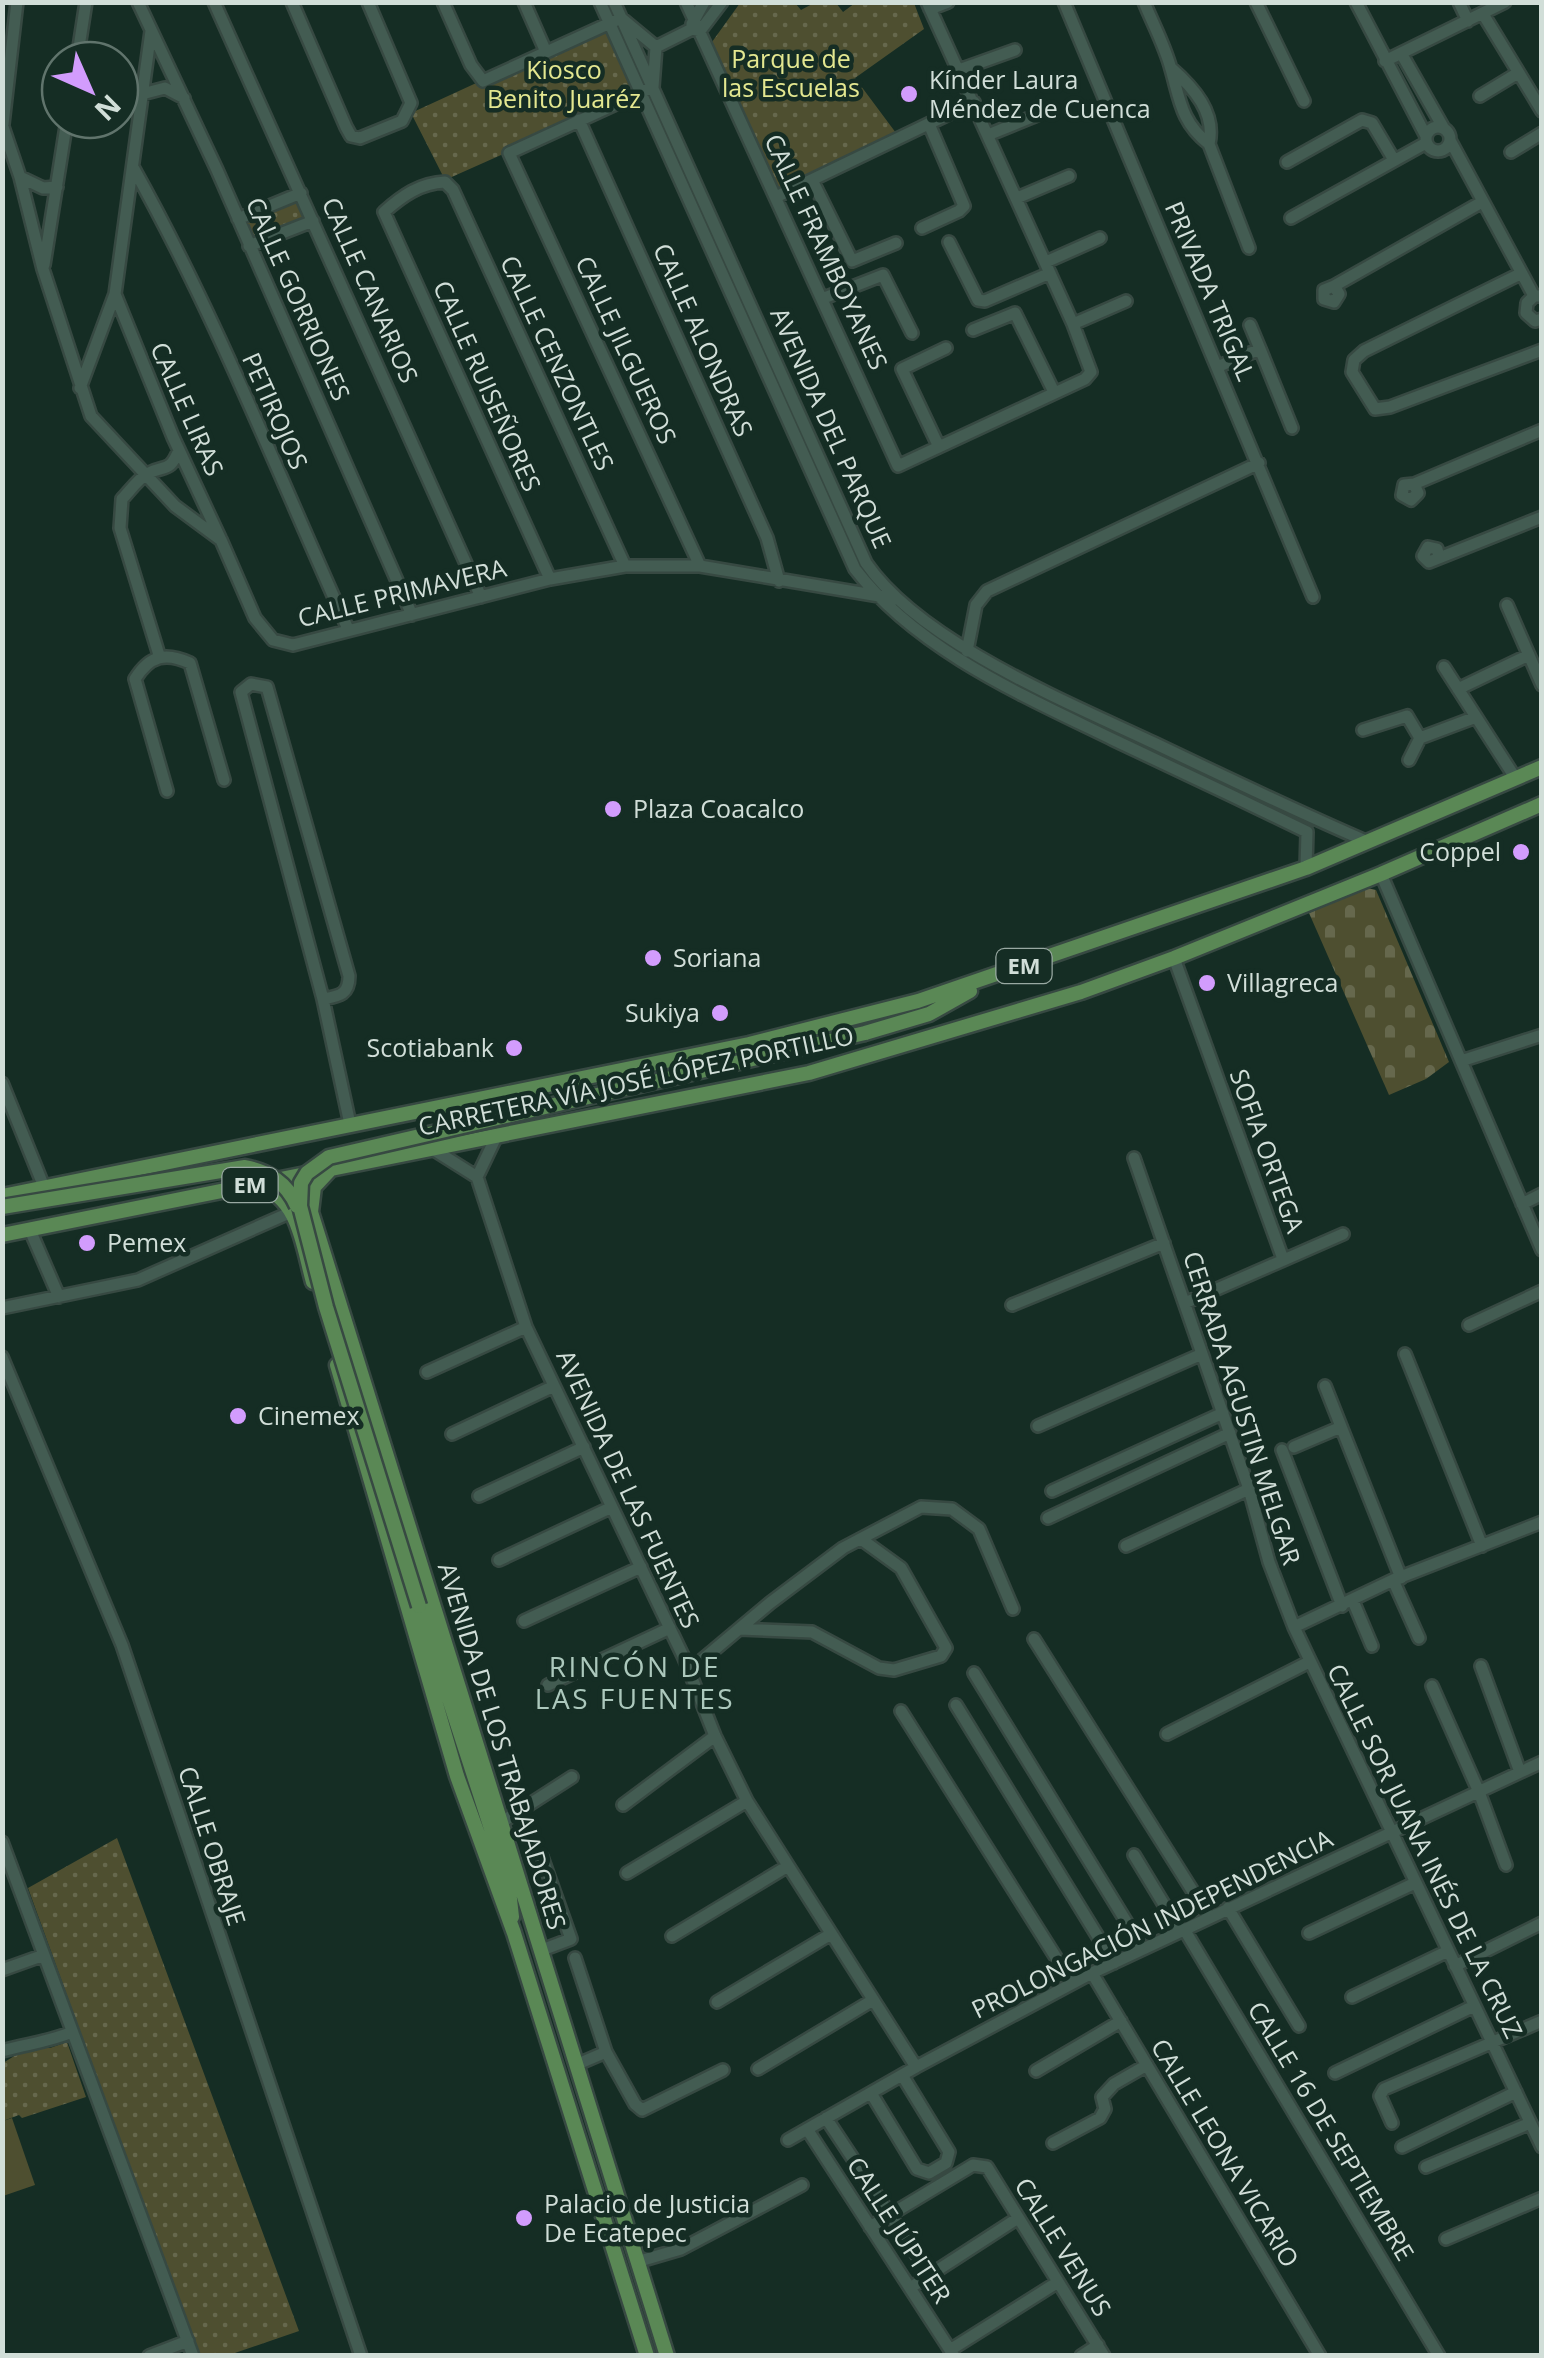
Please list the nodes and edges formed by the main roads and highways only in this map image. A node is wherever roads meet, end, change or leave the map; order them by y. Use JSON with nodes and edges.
{"nodes":[{"id":1,"x":1542,"y":768,"type":"edge"},
{"id":2,"x":1542,"y":804,"type":"edge"},
{"id":3,"x":996,"y":976,"type":"junction"},
{"id":4,"x":344,"y":1166,"type":"junction"},
{"id":5,"x":247,"y":1185,"type":"junction"},
{"id":6,"x":2,"y":1196,"type":"edge"},
{"id":7,"x":2,"y":1207,"type":"edge"},
{"id":8,"x":2,"y":1235,"type":"edge"},
{"id":9,"x":438,"y":1616,"type":"junction"},
{"id":10,"x":514,"y":1933,"type":"junction"},
{"id":11,"x":647,"y":2356,"type":"edge"},
{"id":12,"x":667,"y":2356,"type":"edge"}],
"edges":[{"from":1,"to":3,"type":"main road","name":"CARRETERA VÍA JOSÉ LÓPEZ PORTILLO","number":"EM"},
{"from":2,"to":4,"type":"main road","name":"CARRETERA VÍA JOSÉ LÓPEZ PORTILLO","number":"EM"},
{"from":3,"to":6,"type":"main road","name":"CARRETERA VÍA JOSÉ LÓPEZ PORTILLO","number":"EM"},
{"from":3,"to":10,"type":"main road","bridge":true},
{"from":4,"to":5,"type":"main road","name":"CARRETERA VÍA JOSÉ LÓPEZ PORTILLO","number":"EM"},
{"from":4,"to":9,"type":"main road","name":"AVENIDA DE LOS TRABAJADORES"},
{"from":5,"to":8,"type":"main road","name":"CARRETERA VÍA JOSÉ LÓPEZ PORTILLO","number":"EM"},
{"from":5,"to":10,"type":"main road","name":"AVENIDA DE LOS TRABAJADORES"},
{"from":7,"to":9,"type":"main road","bridge":true},
{"from":9,"to":12,"type":"main road","name":"AVENIDA DE LOS TRABAJADORES"},
{"from":10,"to":11,"type":"main road","name":"AVENIDA DE LOS TRABAJADORES"}]}
